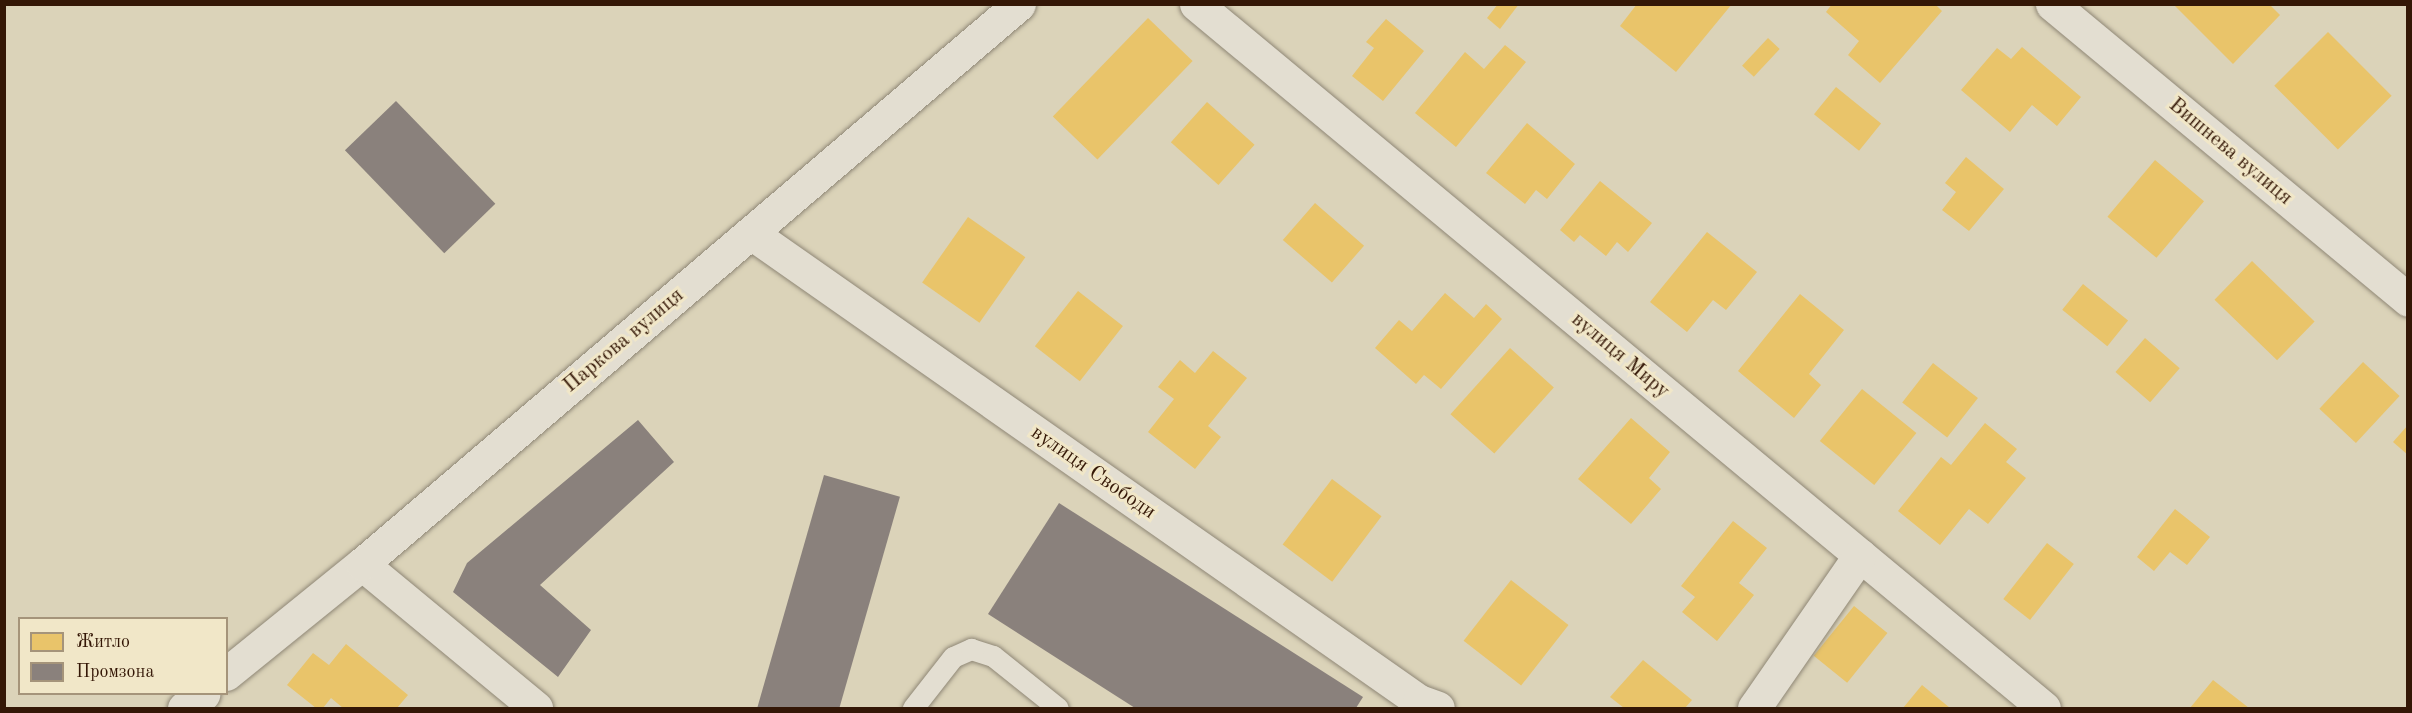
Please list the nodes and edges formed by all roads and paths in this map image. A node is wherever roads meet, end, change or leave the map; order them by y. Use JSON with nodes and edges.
{"nodes":[{"id":1,"x":1019,"y":4,"type":"edge"},
{"id":2,"x":1196,"y":4,"type":"edge"},
{"id":3,"x":2052,"y":4,"type":"edge"},
{"id":4,"x":751,"y":233,"type":"junction"},
{"id":5,"x":2408,"y":300,"type":"edge"},
{"id":6,"x":1860,"y":555,"type":"junction"},
{"id":7,"x":362,"y":564,"type":"junction"},
{"id":8,"x":228,"y":672,"type":"edge"},
{"id":9,"x":200,"y":695,"type":"edge"},
{"id":10,"x":184,"y":708,"type":"edge"},
{"id":11,"x":536,"y":708,"type":"edge"},
{"id":12,"x":913,"y":708,"type":"edge"},
{"id":13,"x":1058,"y":708,"type":"edge"},
{"id":14,"x":1438,"y":708,"type":"edge"},
{"id":15,"x":1754,"y":708,"type":"edge"},
{"id":16,"x":2044,"y":708,"type":"edge"}],
"edges":[{"from":1,"to":4,"type":"street","name":"Паркова вулиця"},
{"from":2,"to":6,"type":"street","name":"вулиця Миру"},
{"from":3,"to":5,"type":"street","name":"Вишнева вулиця"},
{"from":4,"to":7,"type":"street","name":"Паркова вулиця"},
{"from":4,"to":14,"type":"street","name":"вулиця Свободи"},
{"from":6,"to":15,"type":"street"},
{"from":6,"to":16,"type":"street","name":"вулиця Миру"},
{"from":7,"to":8,"type":"street","name":"Паркова вулиця"},
{"from":7,"to":11,"type":"street"},
{"from":9,"to":10,"type":"street"},
{"from":12,"to":13,"type":"lane"}]}
